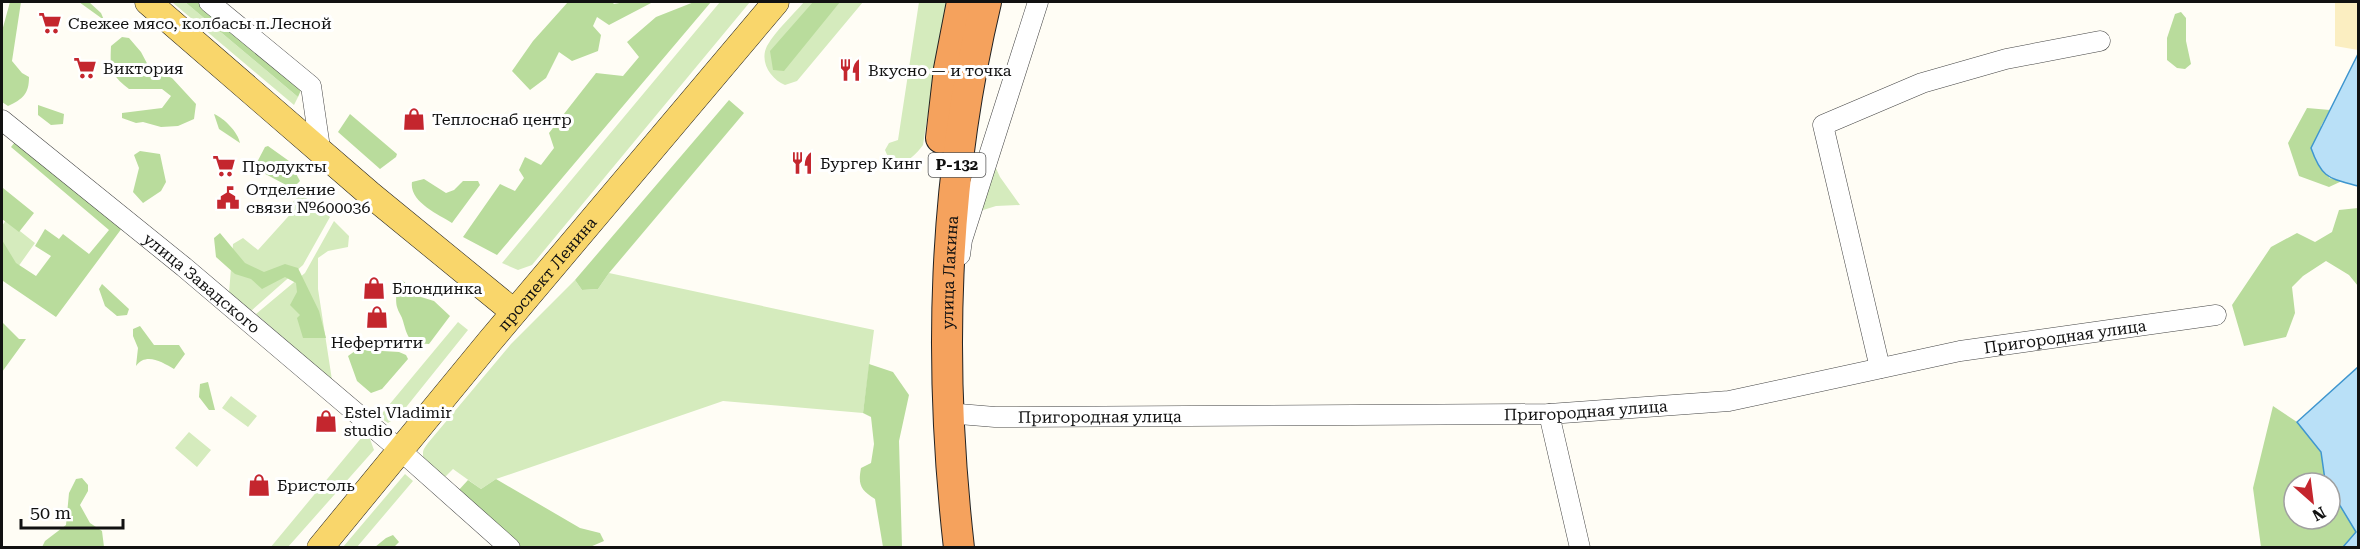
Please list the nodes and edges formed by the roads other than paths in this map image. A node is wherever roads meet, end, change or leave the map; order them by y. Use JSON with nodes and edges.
{"nodes":[{"id":1,"x":148,"y":2,"type":"edge"},
{"id":2,"x":209,"y":2,"type":"edge"},
{"id":3,"x":776,"y":2,"type":"edge"},
{"id":4,"x":962,"y":2,"type":"edge"},
{"id":5,"x":986,"y":2,"type":"edge"},
{"id":6,"x":1038,"y":2,"type":"edge"},
{"id":7,"x":2100,"y":41,"type":"dead end"},
{"id":8,"x":2,"y":120,"type":"edge"},
{"id":9,"x":320,"y":148,"type":"junction"},
{"id":10,"x":514,"y":312,"type":"junction"},
{"id":11,"x":2216,"y":315,"type":"dead end"},
{"id":12,"x":947,"y":331,"type":"junction"},
{"id":13,"x":1880,"y":368,"type":"junction"},
{"id":14,"x":947,"y":413,"type":"junction"},
{"id":15,"x":1549,"y":414,"type":"junction"},
{"id":16,"x":401,"y":451,"type":"junction"},
{"id":17,"x":320,"y":548,"type":"edge"},
{"id":18,"x":510,"y":548,"type":"edge"},
{"id":19,"x":942,"y":548,"type":"edge"},
{"id":20,"x":959,"y":548,"type":"edge"},
{"id":21,"x":1580,"y":548,"type":"edge"}],
"edges":[{"from":1,"to":9,"type":"main road"},
{"from":2,"to":9,"type":"street"},
{"from":3,"to":10,"type":"main road","name":"проспект Ленина"},
{"from":4,"to":19,"type":"highway","name":"улица Лакина","number":"Р-132"},
{"from":5,"to":12,"type":"highway","name":"улица Лакина","number":"Р-132"},
{"from":6,"to":12,"type":"street"},
{"from":7,"to":13,"type":"street"},
{"from":8,"to":16,"type":"street","name":"улица Завадского"},
{"from":9,"to":10,"type":"main road"},
{"from":10,"to":16,"type":"main road","name":"проспект Ленина"},
{"from":11,"to":13,"type":"street","name":"Пригородная улица"},
{"from":12,"to":14,"type":"highway","name":"улица Лакина","number":"Р-132"},
{"from":13,"to":15,"type":"street","name":"Пригородная улица"},
{"from":14,"to":15,"type":"street","name":"Пригородная улица"},
{"from":14,"to":20,"type":"highway","name":"улица Лакина","number":"Р-132"},
{"from":15,"to":21,"type":"street"},
{"from":16,"to":17,"type":"main road","name":"проспект Ленина"},
{"from":16,"to":18,"type":"street","name":"улица Завадского"}]}
